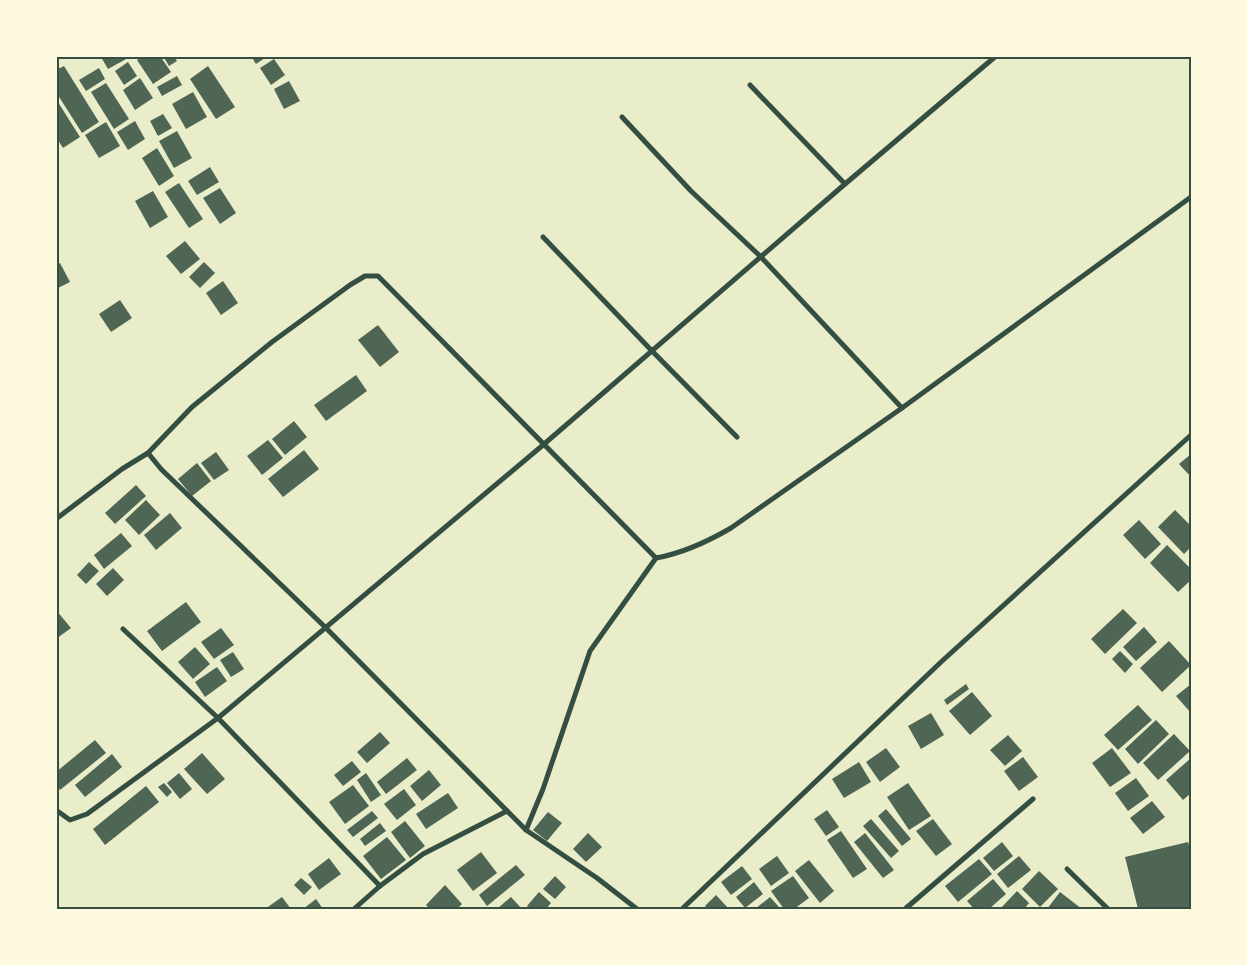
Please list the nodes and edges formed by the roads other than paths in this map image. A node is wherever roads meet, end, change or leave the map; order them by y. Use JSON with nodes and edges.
{"nodes":[{"id":1,"x":996,"y":56,"type":"edge"},
{"id":2,"x":750,"y":85,"type":"dead end"},
{"id":3,"x":622,"y":116,"type":"dead end"},
{"id":4,"x":844,"y":184,"type":"junction"},
{"id":5,"x":1191,"y":196,"type":"edge"},
{"id":6,"x":544,"y":237,"type":"dead end"},
{"id":7,"x":760,"y":256,"type":"junction"},
{"id":8,"x":652,"y":352,"type":"junction"},
{"id":9,"x":902,"y":408,"type":"junction"},
{"id":10,"x":1191,"y":435,"type":"edge"},
{"id":11,"x":737,"y":437,"type":"dead end"},
{"id":12,"x":543,"y":445,"type":"junction"},
{"id":13,"x":148,"y":453,"type":"junction"},
{"id":14,"x":56,"y":519,"type":"edge"},
{"id":15,"x":656,"y":558,"type":"junction"},
{"id":16,"x":325,"y":627,"type":"junction"},
{"id":17,"x":123,"y":629,"type":"dead end"},
{"id":18,"x":218,"y":718,"type":"junction"},
{"id":19,"x":1034,"y":799,"type":"dead end"},
{"id":20,"x":56,"y":810,"type":"edge"},
{"id":21,"x":507,"y":811,"type":"junction"},
{"id":22,"x":526,"y":830,"type":"junction"},
{"id":23,"x":1067,"y":869,"type":"dead end"},
{"id":24,"x":380,"y":886,"type":"junction"},
{"id":25,"x":354,"y":909,"type":"edge"},
{"id":26,"x":637,"y":909,"type":"edge"},
{"id":27,"x":682,"y":909,"type":"edge"},
{"id":28,"x":905,"y":909,"type":"edge"},
{"id":29,"x":1108,"y":909,"type":"edge"}],
"edges":[{"from":1,"to":4,"type":"street"},
{"from":2,"to":4,"type":"street"},
{"from":3,"to":7,"type":"street"},
{"from":4,"to":7,"type":"street"},
{"from":5,"to":9,"type":"street"},
{"from":6,"to":8,"type":"street"},
{"from":7,"to":8,"type":"street"},
{"from":7,"to":9,"type":"street"},
{"from":8,"to":11,"type":"street"},
{"from":8,"to":12,"type":"street"},
{"from":9,"to":15,"type":"street"},
{"from":10,"to":27,"type":"street"},
{"from":12,"to":13,"type":"street"},
{"from":12,"to":15,"type":"street"},
{"from":12,"to":16,"type":"street"},
{"from":13,"to":14,"type":"street"},
{"from":13,"to":16,"type":"street"},
{"from":15,"to":22,"type":"street"},
{"from":16,"to":18,"type":"street"},
{"from":16,"to":21,"type":"street"},
{"from":17,"to":18,"type":"street"},
{"from":18,"to":20,"type":"street"},
{"from":18,"to":24,"type":"street"},
{"from":19,"to":28,"type":"street"},
{"from":21,"to":22,"type":"street"},
{"from":21,"to":24,"type":"street"},
{"from":22,"to":26,"type":"street"},
{"from":23,"to":29,"type":"street"},
{"from":24,"to":25,"type":"street"}]}
